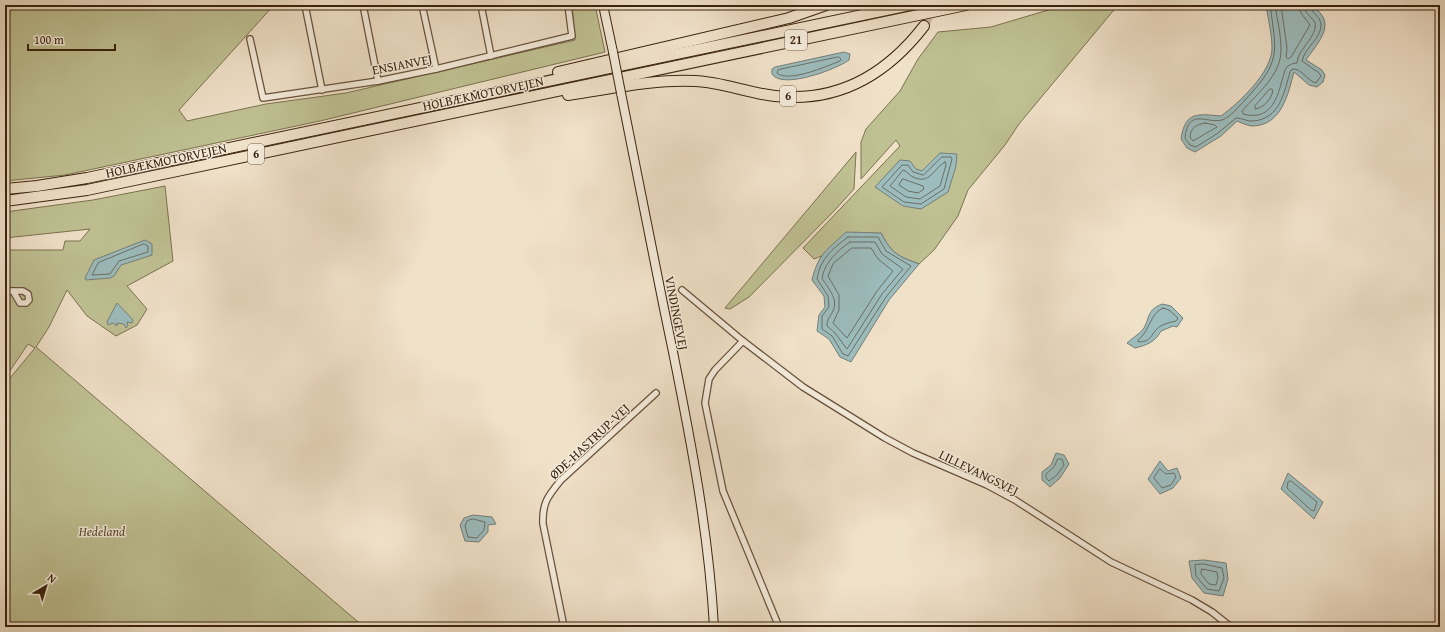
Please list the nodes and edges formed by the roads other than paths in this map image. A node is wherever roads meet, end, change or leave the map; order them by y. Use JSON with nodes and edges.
{"nodes":[{"id":1,"x":305,"y":5,"type":"edge"},
{"id":2,"x":363,"y":5,"type":"edge"},
{"id":3,"x":422,"y":5,"type":"edge"},
{"id":4,"x":481,"y":5,"type":"edge"},
{"id":5,"x":568,"y":5,"type":"edge"},
{"id":6,"x":603,"y":5,"type":"edge"},
{"id":7,"x":826,"y":5,"type":"edge"},
{"id":8,"x":910,"y":5,"type":"edge"},
{"id":9,"x":966,"y":5,"type":"edge"},
{"id":10,"x":924,"y":26,"type":"tunnel mouth"},
{"id":11,"x":250,"y":39,"type":"dead end"},
{"id":12,"x":491,"y":56,"type":"junction"},
{"id":13,"x":436,"y":69,"type":"junction"},
{"id":14,"x":378,"y":81,"type":"junction"},
{"id":15,"x":322,"y":90,"type":"junction"},
{"id":16,"x":467,"y":98,"type":"junction"},
{"id":17,"x":506,"y":102,"type":"junction"},
{"id":18,"x":5,"y":189,"type":"edge"},
{"id":19,"x":5,"y":201,"type":"edge"},
{"id":20,"x":682,"y":290,"type":"dead end"},
{"id":21,"x":5,"y":291,"type":"edge"},
{"id":22,"x":13,"y":291,"type":"dead end"},
{"id":23,"x":743,"y":341,"type":"junction"},
{"id":24,"x":656,"y":393,"type":"dead end"},
{"id":25,"x":564,"y":627,"type":"edge"},
{"id":26,"x":714,"y":627,"type":"edge"},
{"id":27,"x":779,"y":627,"type":"edge"},
{"id":28,"x":1231,"y":627,"type":"edge"}],
"edges":[{"from":1,"to":15,"type":"street"},
{"from":2,"to":14,"type":"street"},
{"from":3,"to":13,"type":"street"},
{"from":4,"to":12,"type":"street"},
{"from":5,"to":12,"type":"street","name":"ENSIANVEJ"},
{"from":6,"to":26,"type":"main road","name":"VINDINGEVEJ","bridge":true},
{"from":7,"to":16,"type":"highway","number":"6"},
{"from":8,"to":16,"type":"highway","name":"HOLBÆKMOTORVEJEN","number":"21"},
{"from":9,"to":17,"type":"highway","name":"HOLBÆKMOTORVEJEN","number":"21"},
{"from":10,"to":17,"type":"highway","number":"6"},
{"from":11,"to":15,"type":"street","name":"ENSIANVEJ"},
{"from":12,"to":13,"type":"street","name":"ENSIANVEJ"},
{"from":13,"to":14,"type":"street","name":"ENSIANVEJ"},
{"from":14,"to":15,"type":"street","name":"ENSIANVEJ"},
{"from":16,"to":18,"type":"highway","name":"HOLBÆKMOTORVEJEN","number":"6"},
{"from":17,"to":19,"type":"highway","name":"HOLBÆKMOTORVEJEN","number":"6"},
{"from":20,"to":23,"type":"street","name":"LILLEVANGSVEJ"},
{"from":21,"to":22,"type":"street"},
{"from":23,"to":27,"type":"street"},
{"from":23,"to":28,"type":"street","name":"LILLEVANGSVEJ"},
{"from":24,"to":25,"type":"street","name":"ØDE-HASTRUP-VEJ"}]}
